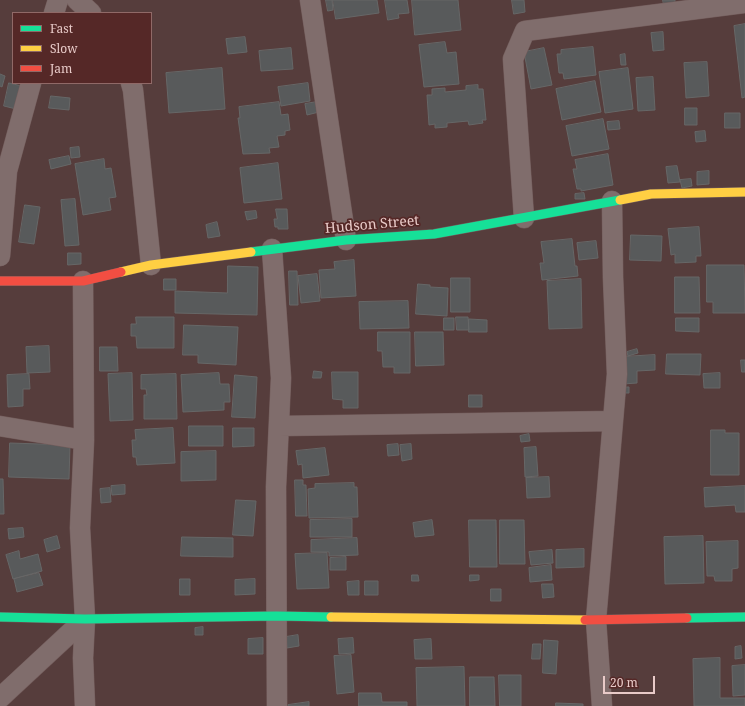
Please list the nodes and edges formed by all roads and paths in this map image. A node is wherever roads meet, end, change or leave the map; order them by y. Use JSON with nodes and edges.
{"nodes":[{"id":1,"x":58,"y":0,"type":"edge"},
{"id":2,"x":78,"y":0,"type":"edge"},
{"id":3,"x":310,"y":0,"type":"edge"},
{"id":4,"x":745,"y":3,"type":"edge"},
{"id":5,"x":54,"y":12,"type":"edge"},
{"id":6,"x":90,"y":12,"type":"edge"},
{"id":7,"x":31,"y":84,"type":"edge"},
{"id":8,"x":131,"y":84,"type":"edge"},
{"id":9,"x":745,"y":192,"type":"edge"},
{"id":10,"x":612,"y":202,"type":"junction"},
{"id":11,"x":524,"y":218,"type":"junction"},
{"id":12,"x":346,"y":240,"type":"junction"},
{"id":13,"x":272,"y":249,"type":"junction"},
{"id":14,"x":0,"y":256,"type":"edge"},
{"id":15,"x":151,"y":265,"type":"junction"},
{"id":16,"x":0,"y":281,"type":"edge"},
{"id":17,"x":83,"y":281,"type":"junction"},
{"id":18,"x":613,"y":421,"type":"junction"},
{"id":19,"x":0,"y":426,"type":"edge"},
{"id":20,"x":279,"y":426,"type":"junction"},
{"id":21,"x":84,"y":440,"type":"junction"},
{"id":22,"x":276,"y":616,"type":"junction"},
{"id":23,"x":0,"y":617,"type":"edge"},
{"id":24,"x":745,"y":617,"type":"edge"},
{"id":25,"x":85,"y":619,"type":"junction"},
{"id":26,"x":596,"y":620,"type":"junction"},
{"id":27,"x":0,"y":698,"type":"edge"},
{"id":28,"x":85,"y":706,"type":"edge"},
{"id":29,"x":277,"y":706,"type":"edge"},
{"id":30,"x":602,"y":706,"type":"edge"}],
"edges":[{"from":1,"to":5,"type":"street"},
{"from":2,"to":6,"type":"street"},
{"from":3,"to":12,"type":"street"},
{"from":4,"to":11,"type":"street"},
{"from":7,"to":14,"type":"street"},
{"from":8,"to":15,"type":"street"},
{"from":9,"to":10,"type":"street","name":"Hudson Street"},
{"from":10,"to":11,"type":"street","name":"Hudson Street"},
{"from":10,"to":18,"type":"street"},
{"from":11,"to":12,"type":"street","name":"Hudson Street"},
{"from":12,"to":13,"type":"street","name":"Hudson Street"},
{"from":13,"to":15,"type":"street","name":"Hudson Street"},
{"from":13,"to":20,"type":"street"},
{"from":15,"to":17,"type":"street","name":"Hudson Street"},
{"from":16,"to":17,"type":"street","name":"Hudson Street"},
{"from":17,"to":21,"type":"street"},
{"from":18,"to":20,"type":"street"},
{"from":18,"to":26,"type":"street"},
{"from":19,"to":21,"type":"street"},
{"from":20,"to":22,"type":"street"},
{"from":21,"to":25,"type":"street"},
{"from":22,"to":25,"type":"street"},
{"from":22,"to":26,"type":"street"},
{"from":22,"to":29,"type":"street"},
{"from":23,"to":25,"type":"street"},
{"from":24,"to":26,"type":"street"},
{"from":25,"to":27,"type":"street"},
{"from":25,"to":28,"type":"street"},
{"from":26,"to":30,"type":"street"}]}
